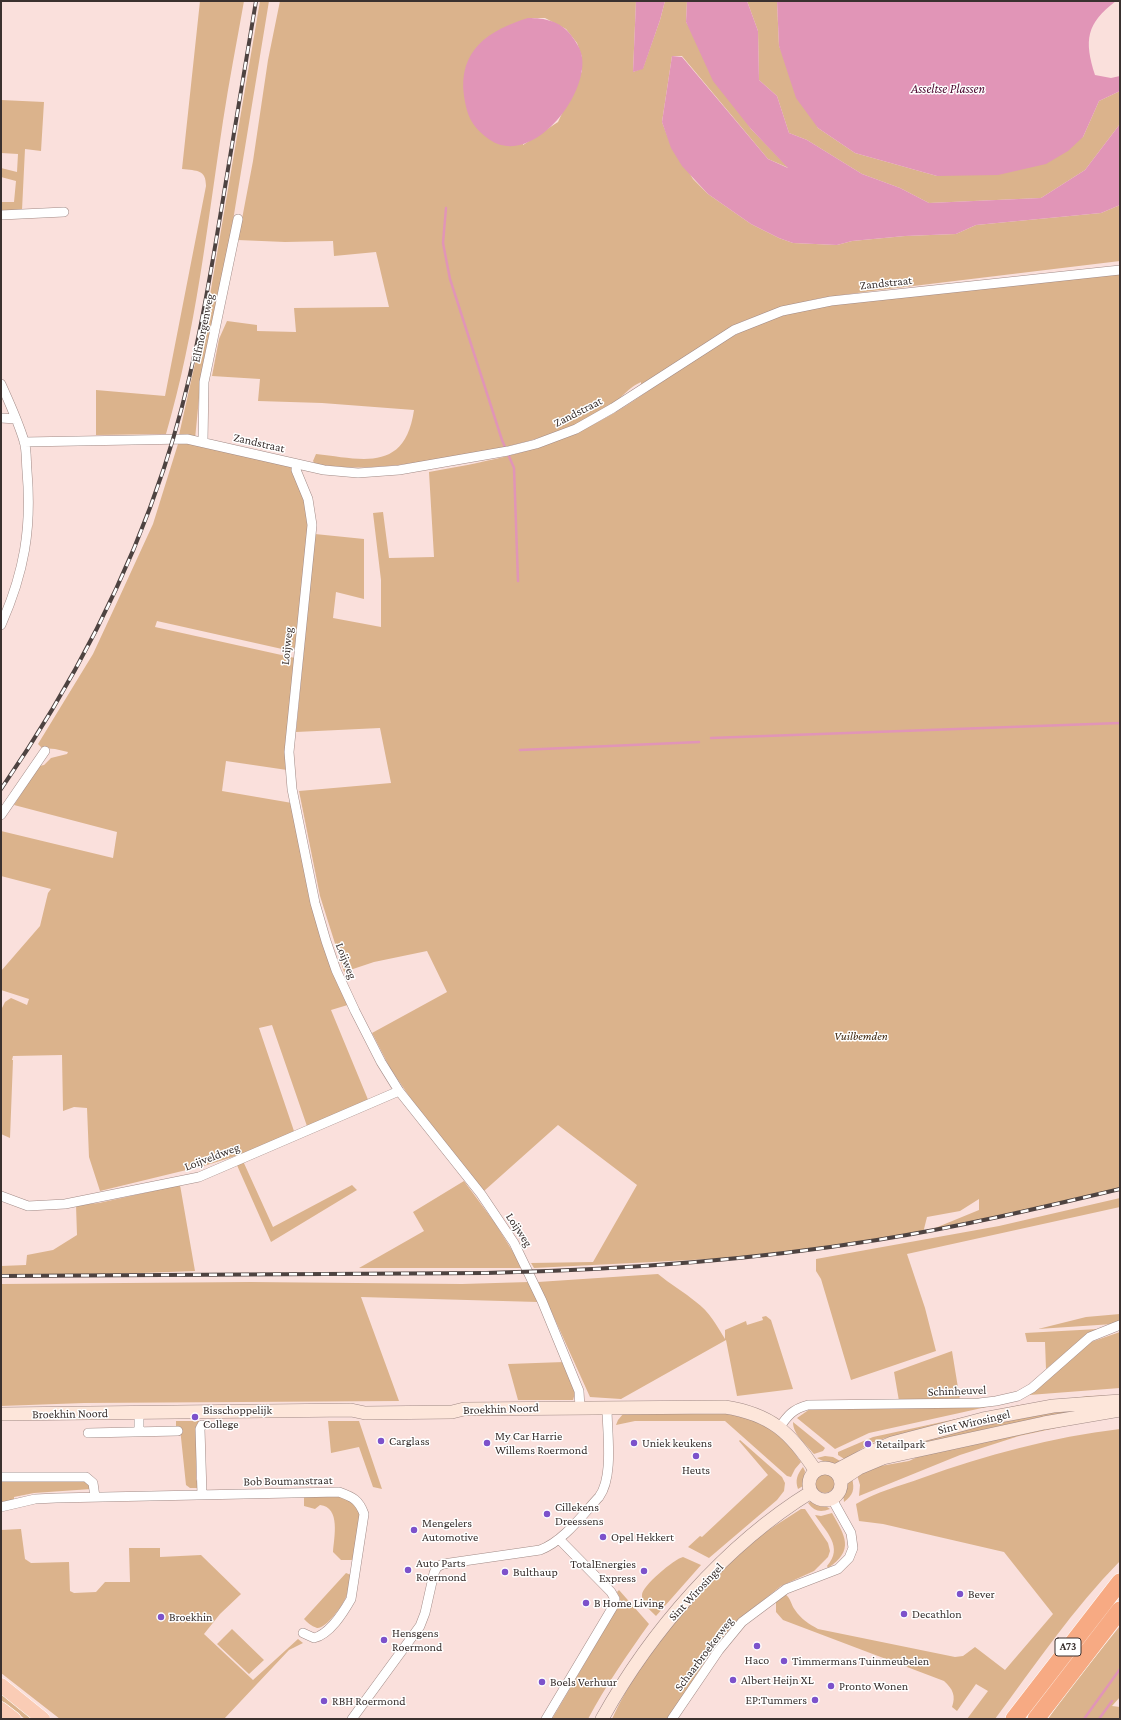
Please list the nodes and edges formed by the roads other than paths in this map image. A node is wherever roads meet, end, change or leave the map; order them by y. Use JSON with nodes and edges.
{"nodes":[{"id":1,"x":64,"y":212,"type":"dead end"},
{"id":2,"x":1,"y":215,"type":"edge"},
{"id":3,"x":238,"y":219,"type":"dead end"},
{"id":4,"x":1120,"y":270,"type":"edge"},
{"id":5,"x":1,"y":384,"type":"edge"},
{"id":6,"x":1,"y":418,"type":"edge"},
{"id":7,"x":16,"y":419,"type":"junction"},
{"id":8,"x":24,"y":442,"type":"junction"},
{"id":9,"x":203,"y":442,"type":"junction"},
{"id":10,"x":297,"y":464,"type":"junction"},
{"id":11,"x":1,"y":626,"type":"edge"},
{"id":12,"x":45,"y":752,"type":"dead end"},
{"id":13,"x":1,"y":815,"type":"edge"},
{"id":14,"x":399,"y":1092,"type":"junction"},
{"id":15,"x":1,"y":1196,"type":"edge"},
{"id":16,"x":1120,"y":1325,"type":"edge"},
{"id":17,"x":1120,"y":1401,"type":"edge"},
{"id":18,"x":580,"y":1408,"type":"junction"},
{"id":19,"x":607,"y":1408,"type":"junction"},
{"id":20,"x":1120,"y":1410,"type":"edge"},
{"id":21,"x":139,"y":1413,"type":"junction"},
{"id":22,"x":1,"y":1414,"type":"edge"},
{"id":23,"x":202,"y":1425,"type":"dead end"},
{"id":24,"x":779,"y":1428,"type":"junction"},
{"id":25,"x":139,"y":1431,"type":"junction"},
{"id":26,"x":178,"y":1432,"type":"dead end"},
{"id":27,"x":88,"y":1433,"type":"dead end"},
{"id":28,"x":815,"y":1470,"type":"junction"},
{"id":29,"x":838,"y":1476,"type":"junction"},
{"id":30,"x":1,"y":1477,"type":"edge"},
{"id":31,"x":811,"y":1492,"type":"junction"},
{"id":32,"x":202,"y":1494,"type":"junction"},
{"id":33,"x":95,"y":1497,"type":"junction"},
{"id":34,"x":832,"y":1499,"type":"junction"},
{"id":35,"x":1,"y":1507,"type":"edge"},
{"id":36,"x":559,"y":1540,"type":"junction"},
{"id":37,"x":1120,"y":1582,"type":"edge"},
{"id":38,"x":1120,"y":1610,"type":"edge"},
{"id":39,"x":303,"y":1633,"type":"dead end"},
{"id":40,"x":1,"y":1685,"type":"edge"},
{"id":41,"x":618,"y":1694,"type":"junction"},
{"id":42,"x":1,"y":1709,"type":"edge"},
{"id":43,"x":1015,"y":1717,"type":"edge"},
{"id":44,"x":14,"y":1719,"type":"edge"},
{"id":45,"x":43,"y":1719,"type":"edge"},
{"id":46,"x":352,"y":1719,"type":"edge"},
{"id":47,"x":546,"y":1719,"type":"edge"},
{"id":48,"x":602,"y":1719,"type":"edge"},
{"id":49,"x":609,"y":1719,"type":"edge"},
{"id":50,"x":672,"y":1719,"type":"edge"},
{"id":51,"x":1036,"y":1719,"type":"edge"}],
"edges":[{"from":1,"to":2,"type":"street"},
{"from":3,"to":9,"type":"street","name":"Elfmorgenweg"},
{"from":4,"to":10,"type":"street","name":"Zandstraat"},
{"from":5,"to":7,"type":"street"},
{"from":6,"to":7,"type":"street"},
{"from":7,"to":8,"type":"street"},
{"from":8,"to":9,"type":"street","name":"Zandstraat"},
{"from":8,"to":11,"type":"street"},
{"from":9,"to":10,"type":"street","name":"Zandstraat"},
{"from":10,"to":14,"type":"street","name":"Loijweg"},
{"from":12,"to":13,"type":"street"},
{"from":14,"to":15,"type":"street","name":"Loijveldweg"},
{"from":14,"to":18,"type":"street","name":"Loijweg"},
{"from":16,"to":24,"type":"street","name":"Schinheuvel"},
{"from":17,"to":29,"type":"main road","name":"Sint Wirosingel"},
{"from":18,"to":19,"type":"main road","name":"Broekhin Noord"},
{"from":18,"to":21,"type":"main road","name":"Broekhin Noord"},
{"from":19,"to":24,"type":"main road","name":"Broekhin Noord"},
{"from":19,"to":36,"type":"street"},
{"from":20,"to":29,"type":"main road","name":"Sint Wirosingel"},
{"from":21,"to":22,"type":"main road","name":"Broekhin Noord"},
{"from":21,"to":25,"type":"street"},
{"from":23,"to":32,"type":"street"},
{"from":24,"to":28,"type":"main road","name":"Broekhin Noord"},
{"from":25,"to":26,"type":"street","name":"Broekhin Noord"},
{"from":25,"to":27,"type":"street","name":"Broekhin Noord"},
{"from":28,"to":29,"type":"main road"},
{"from":28,"to":31,"type":"main road"},
{"from":29,"to":34,"type":"main road"},
{"from":30,"to":33,"type":"street"},
{"from":31,"to":34,"type":"main road"},
{"from":31,"to":41,"type":"main road","name":"Sint Wirosingel"},
{"from":32,"to":33,"type":"street","name":"Bob Boumanstraat"},
{"from":32,"to":39,"type":"street","name":"Bob Boumanstraat"},
{"from":33,"to":35,"type":"street","name":"Bob Boumanstraat"},
{"from":34,"to":50,"type":"street","name":"Schaarbroekerweg"},
{"from":36,"to":46,"type":"street"},
{"from":36,"to":47,"type":"street"},
{"from":37,"to":43,"type":"highway","number":"A73"},
{"from":38,"to":51,"type":"highway","number":"A73"},
{"from":40,"to":45,"type":"main road"},
{"from":41,"to":48,"type":"main road","name":"Sint Wirosingel"},
{"from":41,"to":49,"type":"main road","name":"Sint Wirosingel"},
{"from":42,"to":44,"type":"main road"}]}
